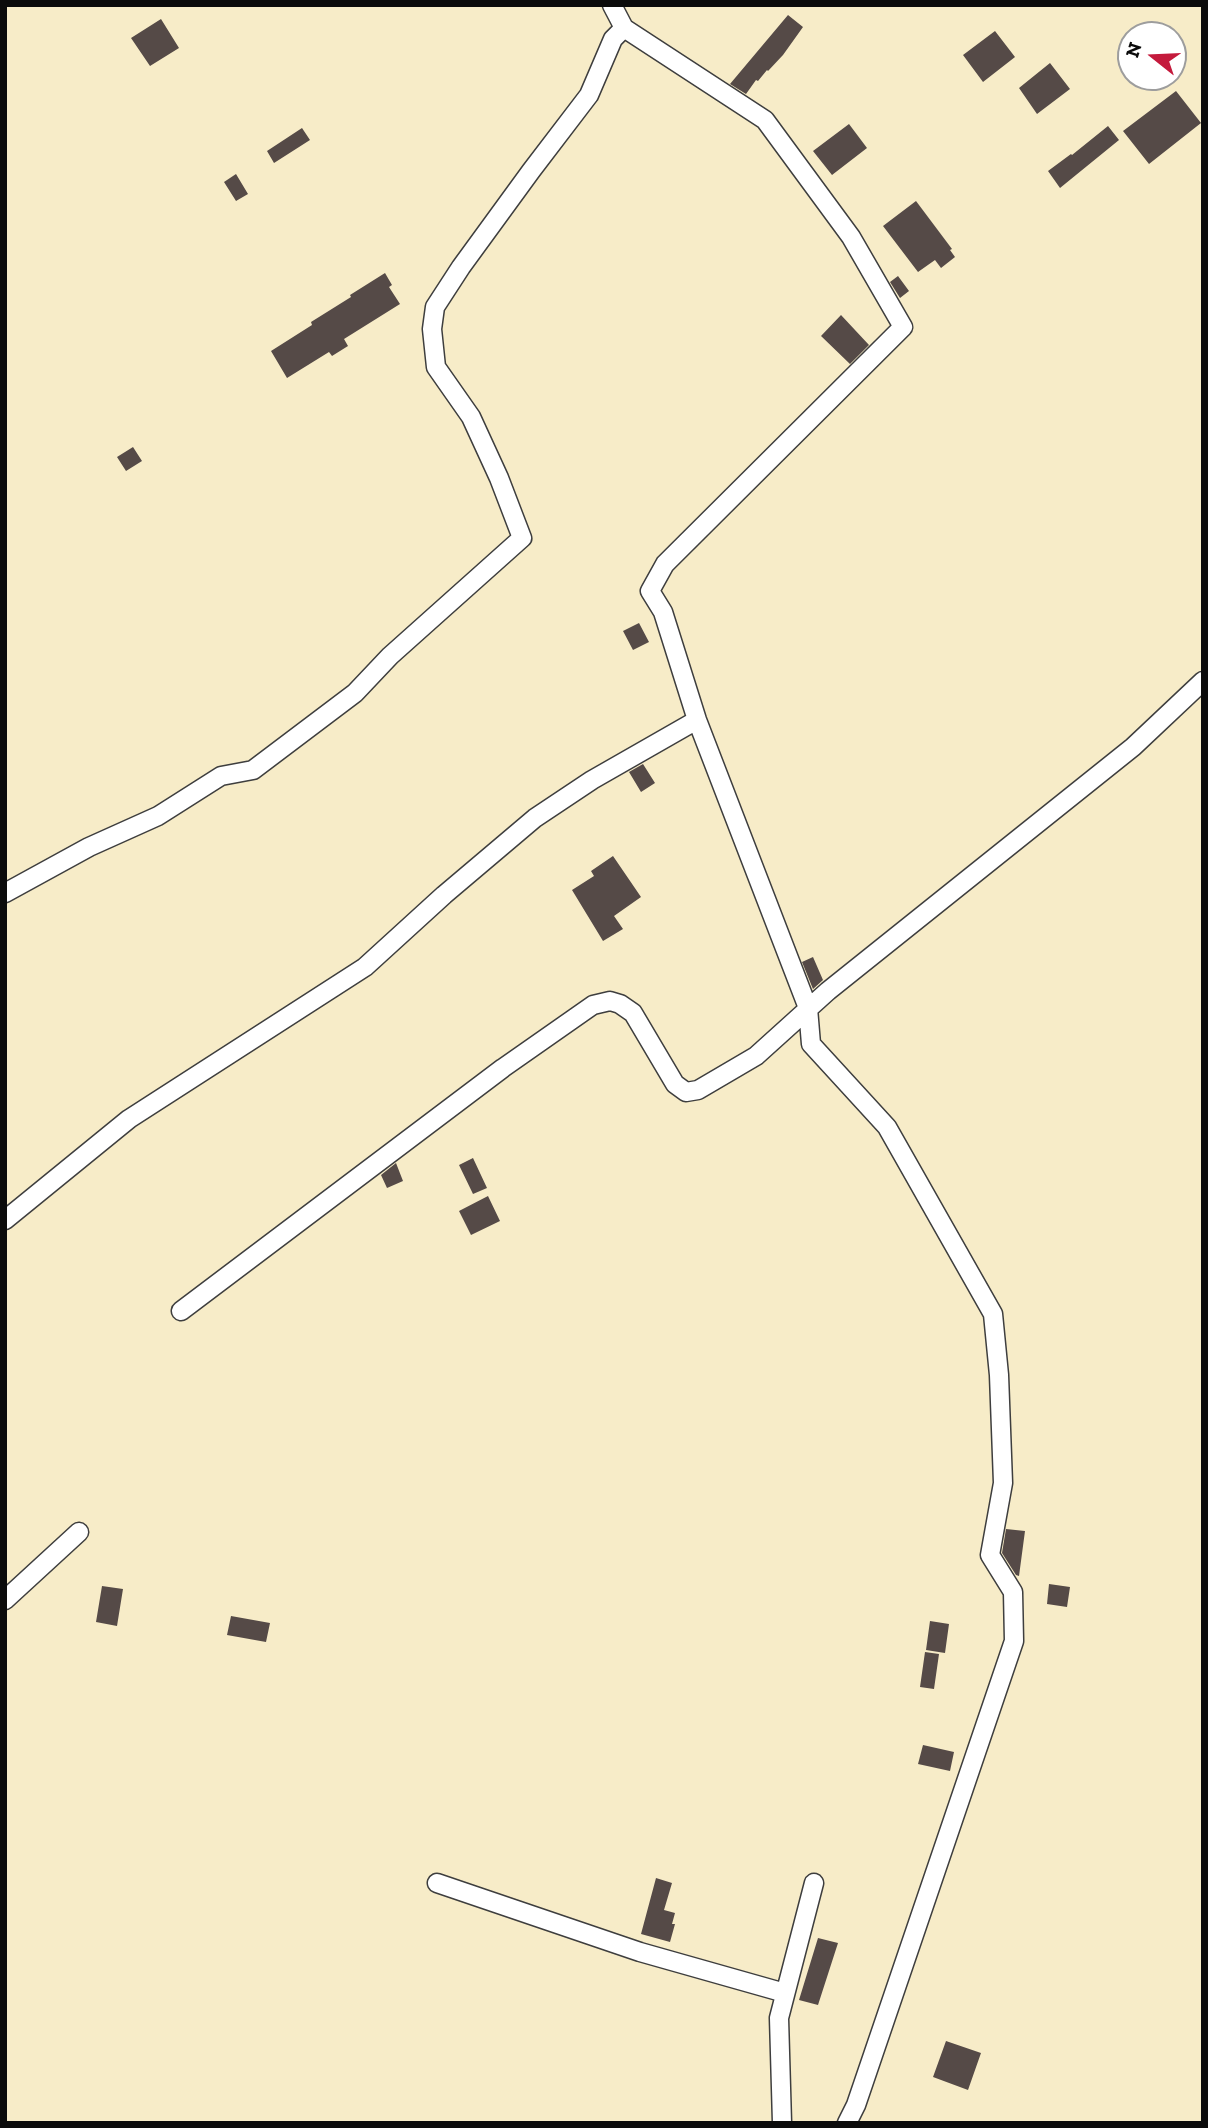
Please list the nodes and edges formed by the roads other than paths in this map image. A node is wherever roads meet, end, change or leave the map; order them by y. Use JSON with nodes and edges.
{"nodes":[{"id":1,"x":612,"y":5,"type":"edge"},
{"id":2,"x":624,"y":28,"type":"junction"},
{"id":3,"x":1203,"y":681,"type":"edge"},
{"id":4,"x":697,"y":720,"type":"junction"},
{"id":5,"x":5,"y":893,"type":"edge"},
{"id":6,"x":808,"y":1008,"type":"junction"},
{"id":7,"x":5,"y":1220,"type":"edge"},
{"id":8,"x":181,"y":1311,"type":"dead end"},
{"id":9,"x":79,"y":1532,"type":"dead end"},
{"id":10,"x":5,"y":1600,"type":"edge"},
{"id":11,"x":438,"y":1883,"type":"dead end"},
{"id":12,"x":814,"y":1883,"type":"dead end"},
{"id":13,"x":785,"y":1993,"type":"junction"},
{"id":14,"x":782,"y":2123,"type":"edge"},
{"id":15,"x":847,"y":2123,"type":"edge"}],
"edges":[{"from":1,"to":2,"type":"street"},
{"from":2,"to":4,"type":"street"},
{"from":2,"to":5,"type":"street"},
{"from":3,"to":6,"type":"street"},
{"from":4,"to":6,"type":"street"},
{"from":4,"to":7,"type":"street"},
{"from":6,"to":8,"type":"street"},
{"from":6,"to":15,"type":"street"},
{"from":9,"to":10,"type":"street"},
{"from":11,"to":13,"type":"street"},
{"from":12,"to":13,"type":"street"},
{"from":13,"to":14,"type":"street"}]}
